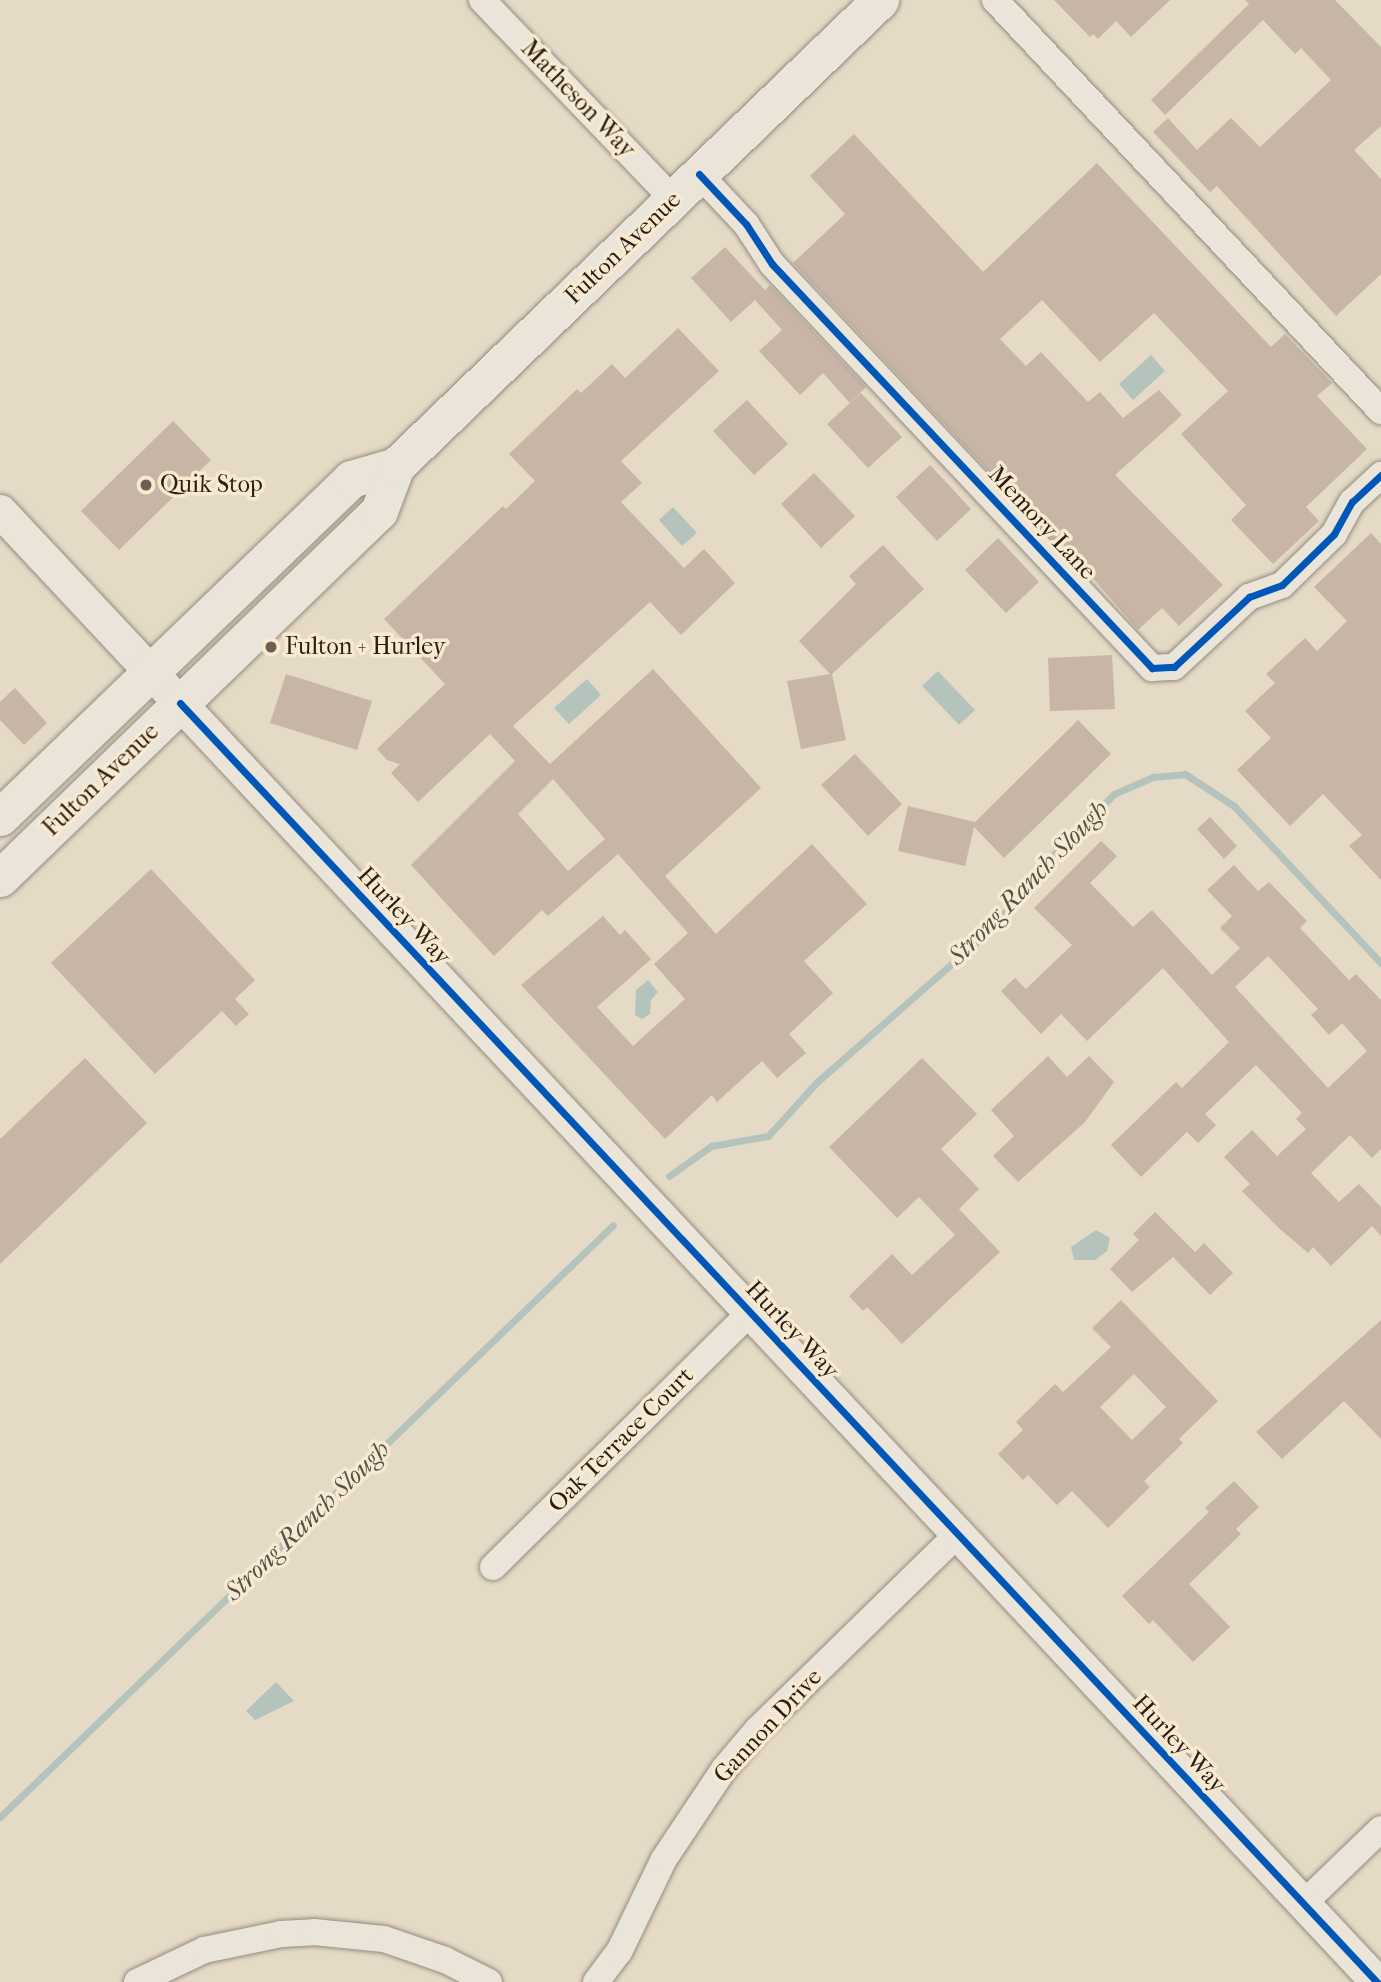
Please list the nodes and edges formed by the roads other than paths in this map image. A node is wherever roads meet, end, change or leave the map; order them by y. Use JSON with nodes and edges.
{"nodes":[{"id":1,"x":482,"y":0,"type":"edge"},
{"id":2,"x":880,"y":0,"type":"edge"},
{"id":3,"x":995,"y":0,"type":"edge"},
{"id":4,"x":686,"y":186,"type":"junction"},
{"id":5,"x":1381,"y":411,"type":"edge"},
{"id":6,"x":396,"y":466,"type":"junction"},
{"id":7,"x":1381,"y":475,"type":"edge"},
{"id":8,"x":0,"y":511,"type":"edge"},
{"id":9,"x":150,"y":672,"type":"junction"},
{"id":10,"x":180,"y":703,"type":"junction"},
{"id":11,"x":0,"y":817,"type":"edge"},
{"id":12,"x":0,"y":878,"type":"edge"},
{"id":13,"x":750,"y":1313,"type":"junction"},
{"id":14,"x":957,"y":1535,"type":"junction"},
{"id":15,"x":493,"y":1567,"type":"dead end"},
{"id":16,"x":1381,"y":1829,"type":"edge"},
{"id":17,"x":1303,"y":1904,"type":"junction"},
{"id":18,"x":137,"y":1982,"type":"edge"},
{"id":19,"x":489,"y":1982,"type":"edge"},
{"id":20,"x":596,"y":1982,"type":"edge"},
{"id":21,"x":1377,"y":1982,"type":"edge"}],
"edges":[{"from":1,"to":4,"type":"street","name":"Matheson Way"},
{"from":2,"to":4,"type":"main road","name":"Fulton Avenue"},
{"from":3,"to":5,"type":"street"},
{"from":4,"to":6,"type":"main road","name":"Fulton Avenue"},
{"from":4,"to":7,"type":"street","name":"Memory Lane"},
{"from":6,"to":9,"type":"main road","name":"Fulton Avenue"},
{"from":6,"to":10,"type":"main road","name":"Fulton Avenue"},
{"from":8,"to":9,"type":"street","name":"Hurley Way"},
{"from":9,"to":10,"type":"street","name":"Hurley Way"},
{"from":9,"to":11,"type":"main road","name":"Fulton Avenue"},
{"from":10,"to":12,"type":"main road","name":"Fulton Avenue"},
{"from":10,"to":13,"type":"street","name":"Hurley Way"},
{"from":13,"to":14,"type":"street","name":"Hurley Way"},
{"from":13,"to":15,"type":"street","name":"Oak Terrace Court"},
{"from":14,"to":17,"type":"street","name":"Hurley Way"},
{"from":14,"to":20,"type":"street","name":"Gannon Drive"},
{"from":16,"to":17,"type":"street"},
{"from":17,"to":21,"type":"street","name":"Hurley Way"},
{"from":18,"to":19,"type":"street"}]}
